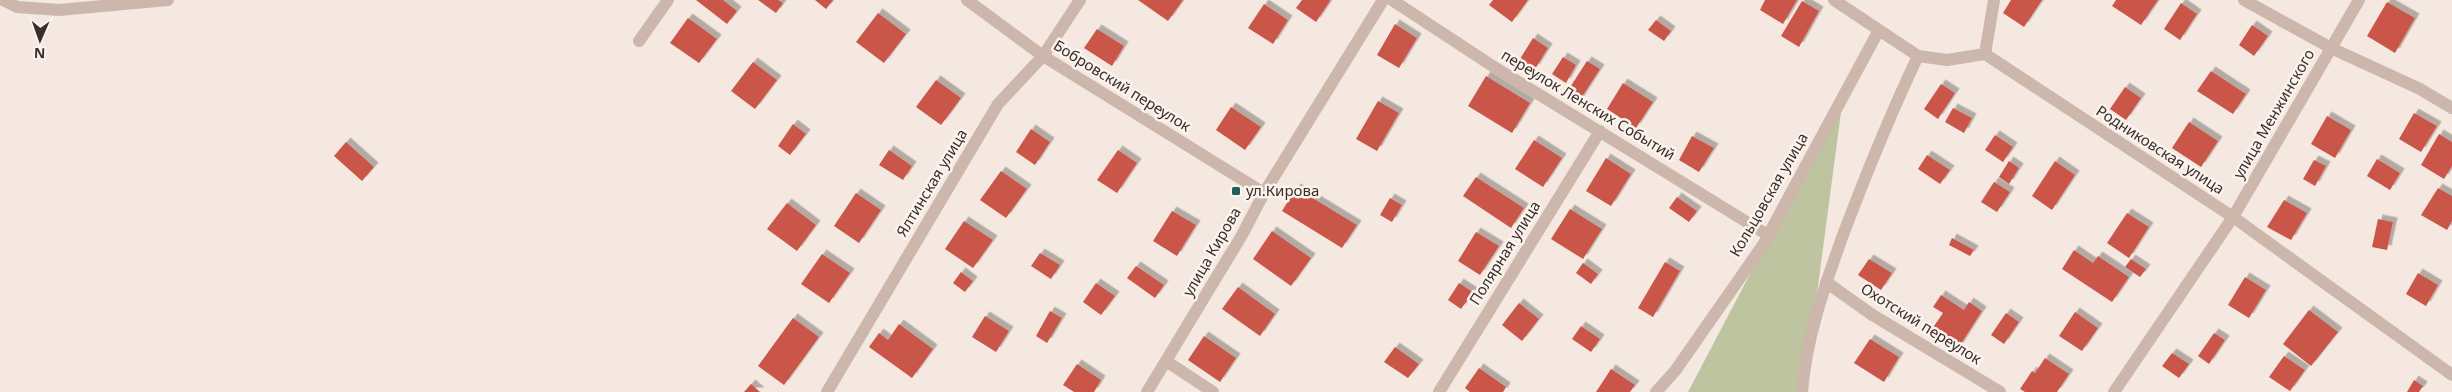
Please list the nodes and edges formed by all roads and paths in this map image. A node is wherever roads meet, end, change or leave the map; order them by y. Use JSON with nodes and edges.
{"nodes":[{"id":1,"x":2,"y":0,"type":"edge"},
{"id":2,"x":168,"y":0,"type":"edge"},
{"id":3,"x":668,"y":0,"type":"edge"},
{"id":4,"x":967,"y":0,"type":"edge"},
{"id":5,"x":1080,"y":0,"type":"edge"},
{"id":6,"x":1383,"y":0,"type":"edge"},
{"id":7,"x":1392,"y":0,"type":"edge"},
{"id":8,"x":1834,"y":0,"type":"edge"},
{"id":9,"x":1994,"y":0,"type":"edge"},
{"id":10,"x":2244,"y":0,"type":"edge"},
{"id":11,"x":2359,"y":0,"type":"edge"},
{"id":12,"x":1878,"y":30,"type":"junction"},
{"id":13,"x":639,"y":41,"type":"dead end"},
{"id":14,"x":2331,"y":48,"type":"junction"},
{"id":15,"x":1985,"y":54,"type":"junction"},
{"id":16,"x":1043,"y":56,"type":"junction"},
{"id":17,"x":1918,"y":56,"type":"junction"},
{"id":18,"x":2452,"y":108,"type":"edge"},
{"id":19,"x":1600,"y":131,"type":"junction"},
{"id":20,"x":1264,"y":193,"type":"junction"},
{"id":21,"x":2233,"y":217,"type":"junction"},
{"id":22,"x":1768,"y":235,"type":"junction"},
{"id":23,"x":1826,"y":282,"type":"junction"},
{"id":24,"x":1166,"y":361,"type":"junction"},
{"id":25,"x":2452,"y":375,"type":"edge"},
{"id":26,"x":827,"y":392,"type":"edge"},
{"id":27,"x":1147,"y":392,"type":"edge"},
{"id":28,"x":1213,"y":392,"type":"edge"},
{"id":29,"x":1438,"y":392,"type":"edge"},
{"id":30,"x":1656,"y":392,"type":"edge"},
{"id":31,"x":1802,"y":392,"type":"edge"},
{"id":32,"x":2000,"y":392,"type":"edge"},
{"id":33,"x":2114,"y":392,"type":"edge"}],
"edges":[{"from":1,"to":2,"type":"street"},
{"from":3,"to":13,"type":"street"},
{"from":4,"to":16,"type":"street","name":"Бобровский переулок"},
{"from":5,"to":16,"type":"street","name":"Ялтинская улица"},
{"from":6,"to":20,"type":"street","name":"улица Кирова"},
{"from":7,"to":19,"type":"street","name":"переулок Ленских Событий"},
{"from":8,"to":12,"type":"street"},
{"from":9,"to":15,"type":"street"},
{"from":10,"to":14,"type":"street"},
{"from":11,"to":14,"type":"street","name":"улица Менжинского"},
{"from":12,"to":17,"type":"street"},
{"from":12,"to":22,"type":"street","name":"Кольцовская улица"},
{"from":14,"to":18,"type":"street"},
{"from":14,"to":21,"type":"street","name":"улица Менжинского"},
{"from":15,"to":17,"type":"street"},
{"from":15,"to":21,"type":"street","name":"Родниковская улица"},
{"from":16,"to":20,"type":"street","name":"Бобровский переулок"},
{"from":16,"to":26,"type":"street","name":"Ялтинская улица"},
{"from":17,"to":23,"type":"street"},
{"from":19,"to":22,"type":"street","name":"переулок Ленских Событий"},
{"from":19,"to":29,"type":"street","name":"Полярная улица"},
{"from":20,"to":24,"type":"street","name":"улица Кирова"},
{"from":21,"to":25,"type":"street","name":"Родниковская улица"},
{"from":21,"to":33,"type":"street","name":"улица Менжинского"},
{"from":22,"to":30,"type":"street","name":"Кольцовская улица"},
{"from":23,"to":31,"type":"street"},
{"from":23,"to":32,"type":"street","name":"Охотский переулок"},
{"from":24,"to":27,"type":"street","name":"улица Кирова"},
{"from":24,"to":28,"type":"street"}]}
